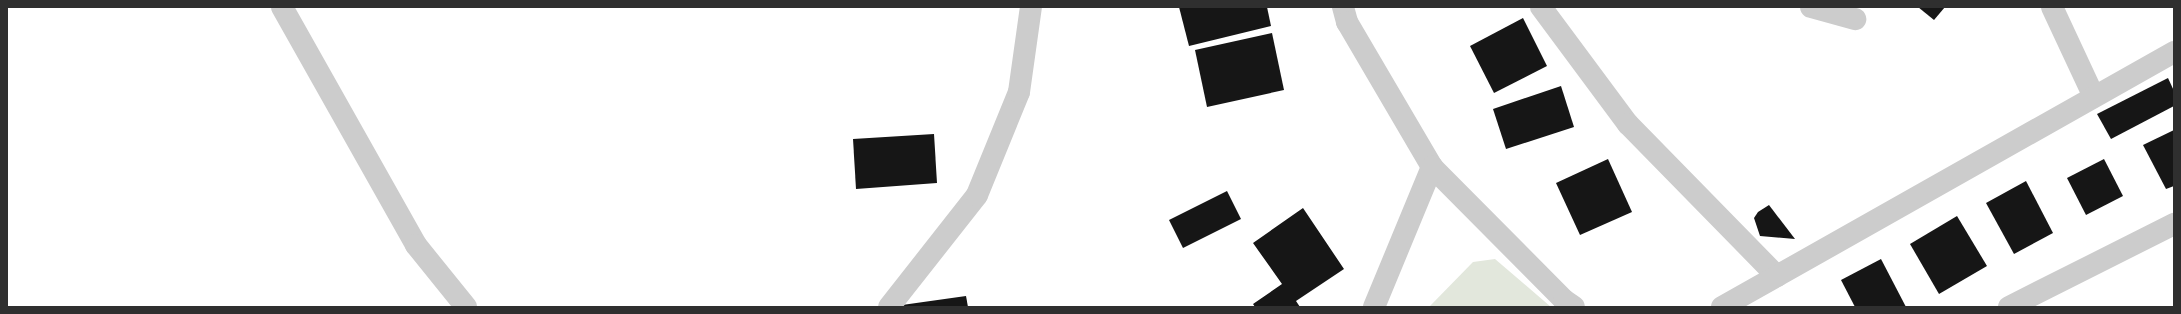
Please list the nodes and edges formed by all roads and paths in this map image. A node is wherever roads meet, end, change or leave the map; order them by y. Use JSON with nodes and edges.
{"nodes":[{"id":1,"x":282,"y":7,"type":"edge"},
{"id":2,"x":1031,"y":7,"type":"edge"},
{"id":3,"x":1343,"y":7,"type":"edge"},
{"id":4,"x":1540,"y":7,"type":"edge"},
{"id":5,"x":1810,"y":7,"type":"edge"},
{"id":6,"x":2052,"y":7,"type":"edge"},
{"id":7,"x":1855,"y":18,"type":"dead end"},
{"id":8,"x":2174,"y":52,"type":"edge"},
{"id":9,"x":2094,"y":97,"type":"junction"},
{"id":10,"x":1432,"y":168,"type":"junction"},
{"id":11,"x":2174,"y":224,"type":"edge"},
{"id":12,"x":1777,"y":276,"type":"junction"},
{"id":13,"x":466,"y":307,"type":"edge"},
{"id":14,"x":889,"y":307,"type":"edge"},
{"id":15,"x":1374,"y":307,"type":"edge"},
{"id":16,"x":1574,"y":307,"type":"edge"},
{"id":17,"x":1722,"y":307,"type":"edge"},
{"id":18,"x":2008,"y":307,"type":"edge"}],
"edges":[{"from":1,"to":13,"type":"street"},
{"from":2,"to":14,"type":"street"},
{"from":3,"to":10,"type":"street"},
{"from":4,"to":12,"type":"street"},
{"from":5,"to":7,"type":"street"},
{"from":6,"to":9,"type":"street"},
{"from":8,"to":9,"type":"street"},
{"from":9,"to":12,"type":"street"},
{"from":10,"to":15,"type":"street"},
{"from":10,"to":16,"type":"street"},
{"from":11,"to":18,"type":"street"},
{"from":12,"to":17,"type":"street"}]}
